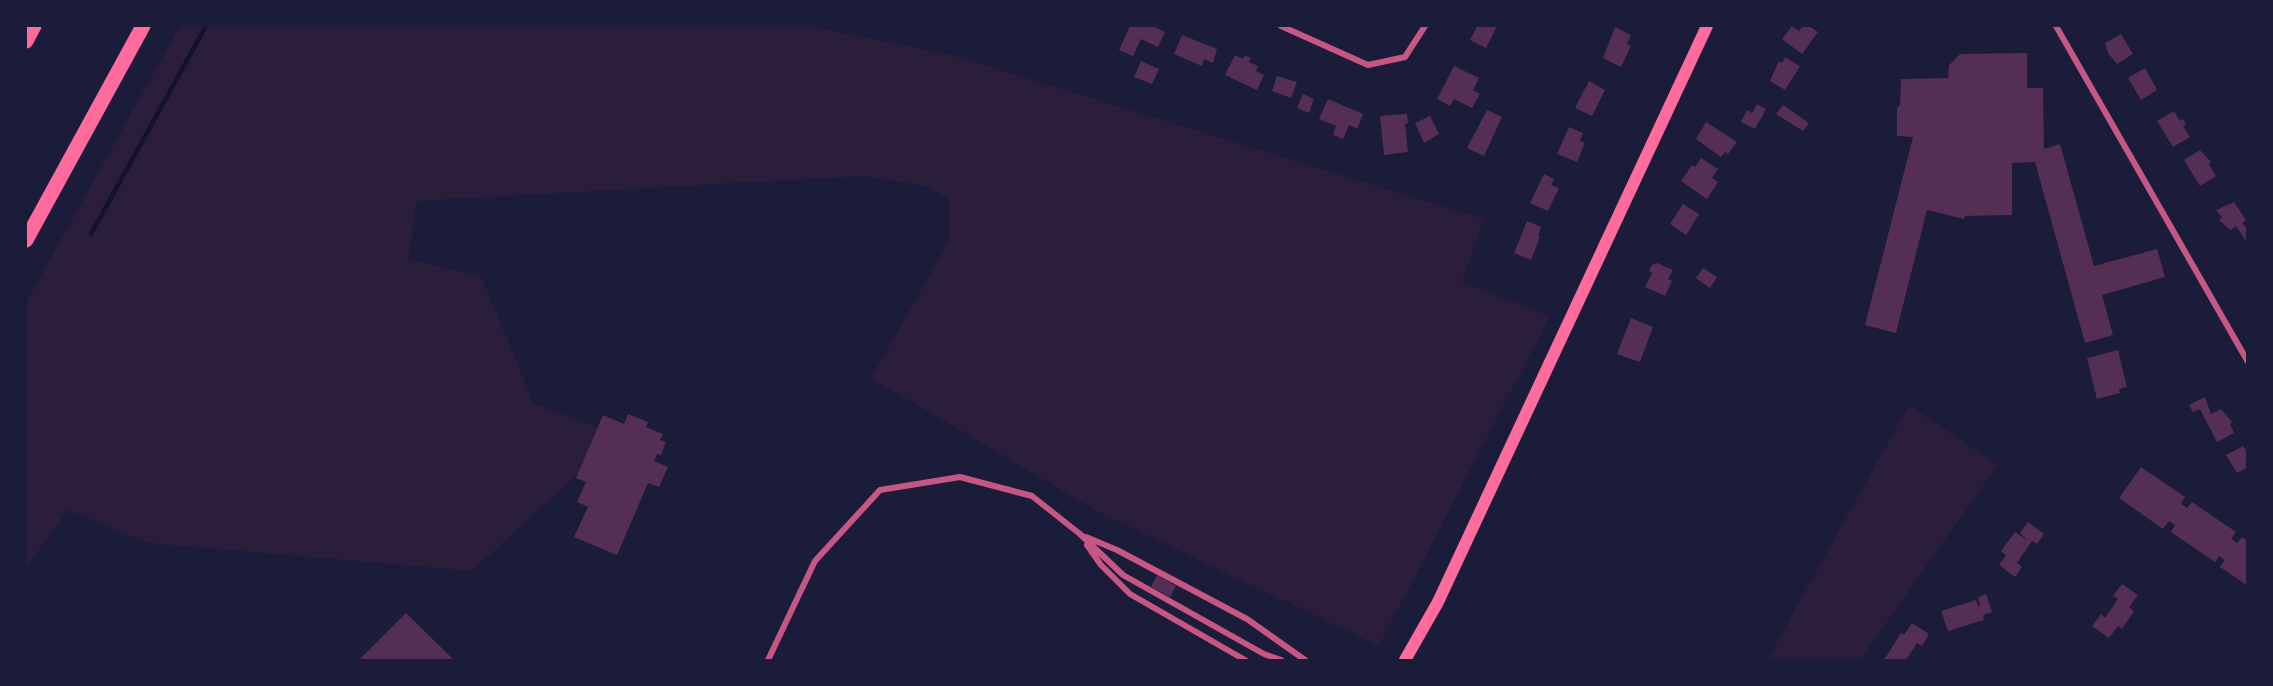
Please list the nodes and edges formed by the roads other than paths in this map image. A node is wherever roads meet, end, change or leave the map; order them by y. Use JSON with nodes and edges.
{"nodes":[{"id":1,"x":34,"y":26,"type":"edge"},
{"id":2,"x":143,"y":26,"type":"edge"},
{"id":3,"x":1281,"y":26,"type":"edge"},
{"id":4,"x":1425,"y":26,"type":"edge"},
{"id":5,"x":1707,"y":26,"type":"edge"},
{"id":6,"x":2056,"y":26,"type":"edge"},
{"id":7,"x":26,"y":41,"type":"edge"},
{"id":8,"x":26,"y":240,"type":"edge"},
{"id":9,"x":2247,"y":362,"type":"edge"},
{"id":10,"x":1080,"y":534,"type":"junction"},
{"id":11,"x":768,"y":660,"type":"edge"},
{"id":12,"x":1245,"y":660,"type":"edge"},
{"id":13,"x":1281,"y":660,"type":"edge"},
{"id":14,"x":1305,"y":660,"type":"edge"},
{"id":15,"x":1405,"y":660,"type":"edge"}],
"edges":[{"from":1,"to":7,"type":"highway"},
{"from":2,"to":8,"type":"highway"},
{"from":3,"to":4,"type":"street"},
{"from":5,"to":15,"type":"main road"},
{"from":6,"to":9,"type":"street"},
{"from":10,"to":11,"type":"street"},
{"from":10,"to":12,"type":"street"},
{"from":10,"to":13,"type":"street"},
{"from":10,"to":14,"type":"street"}]}
